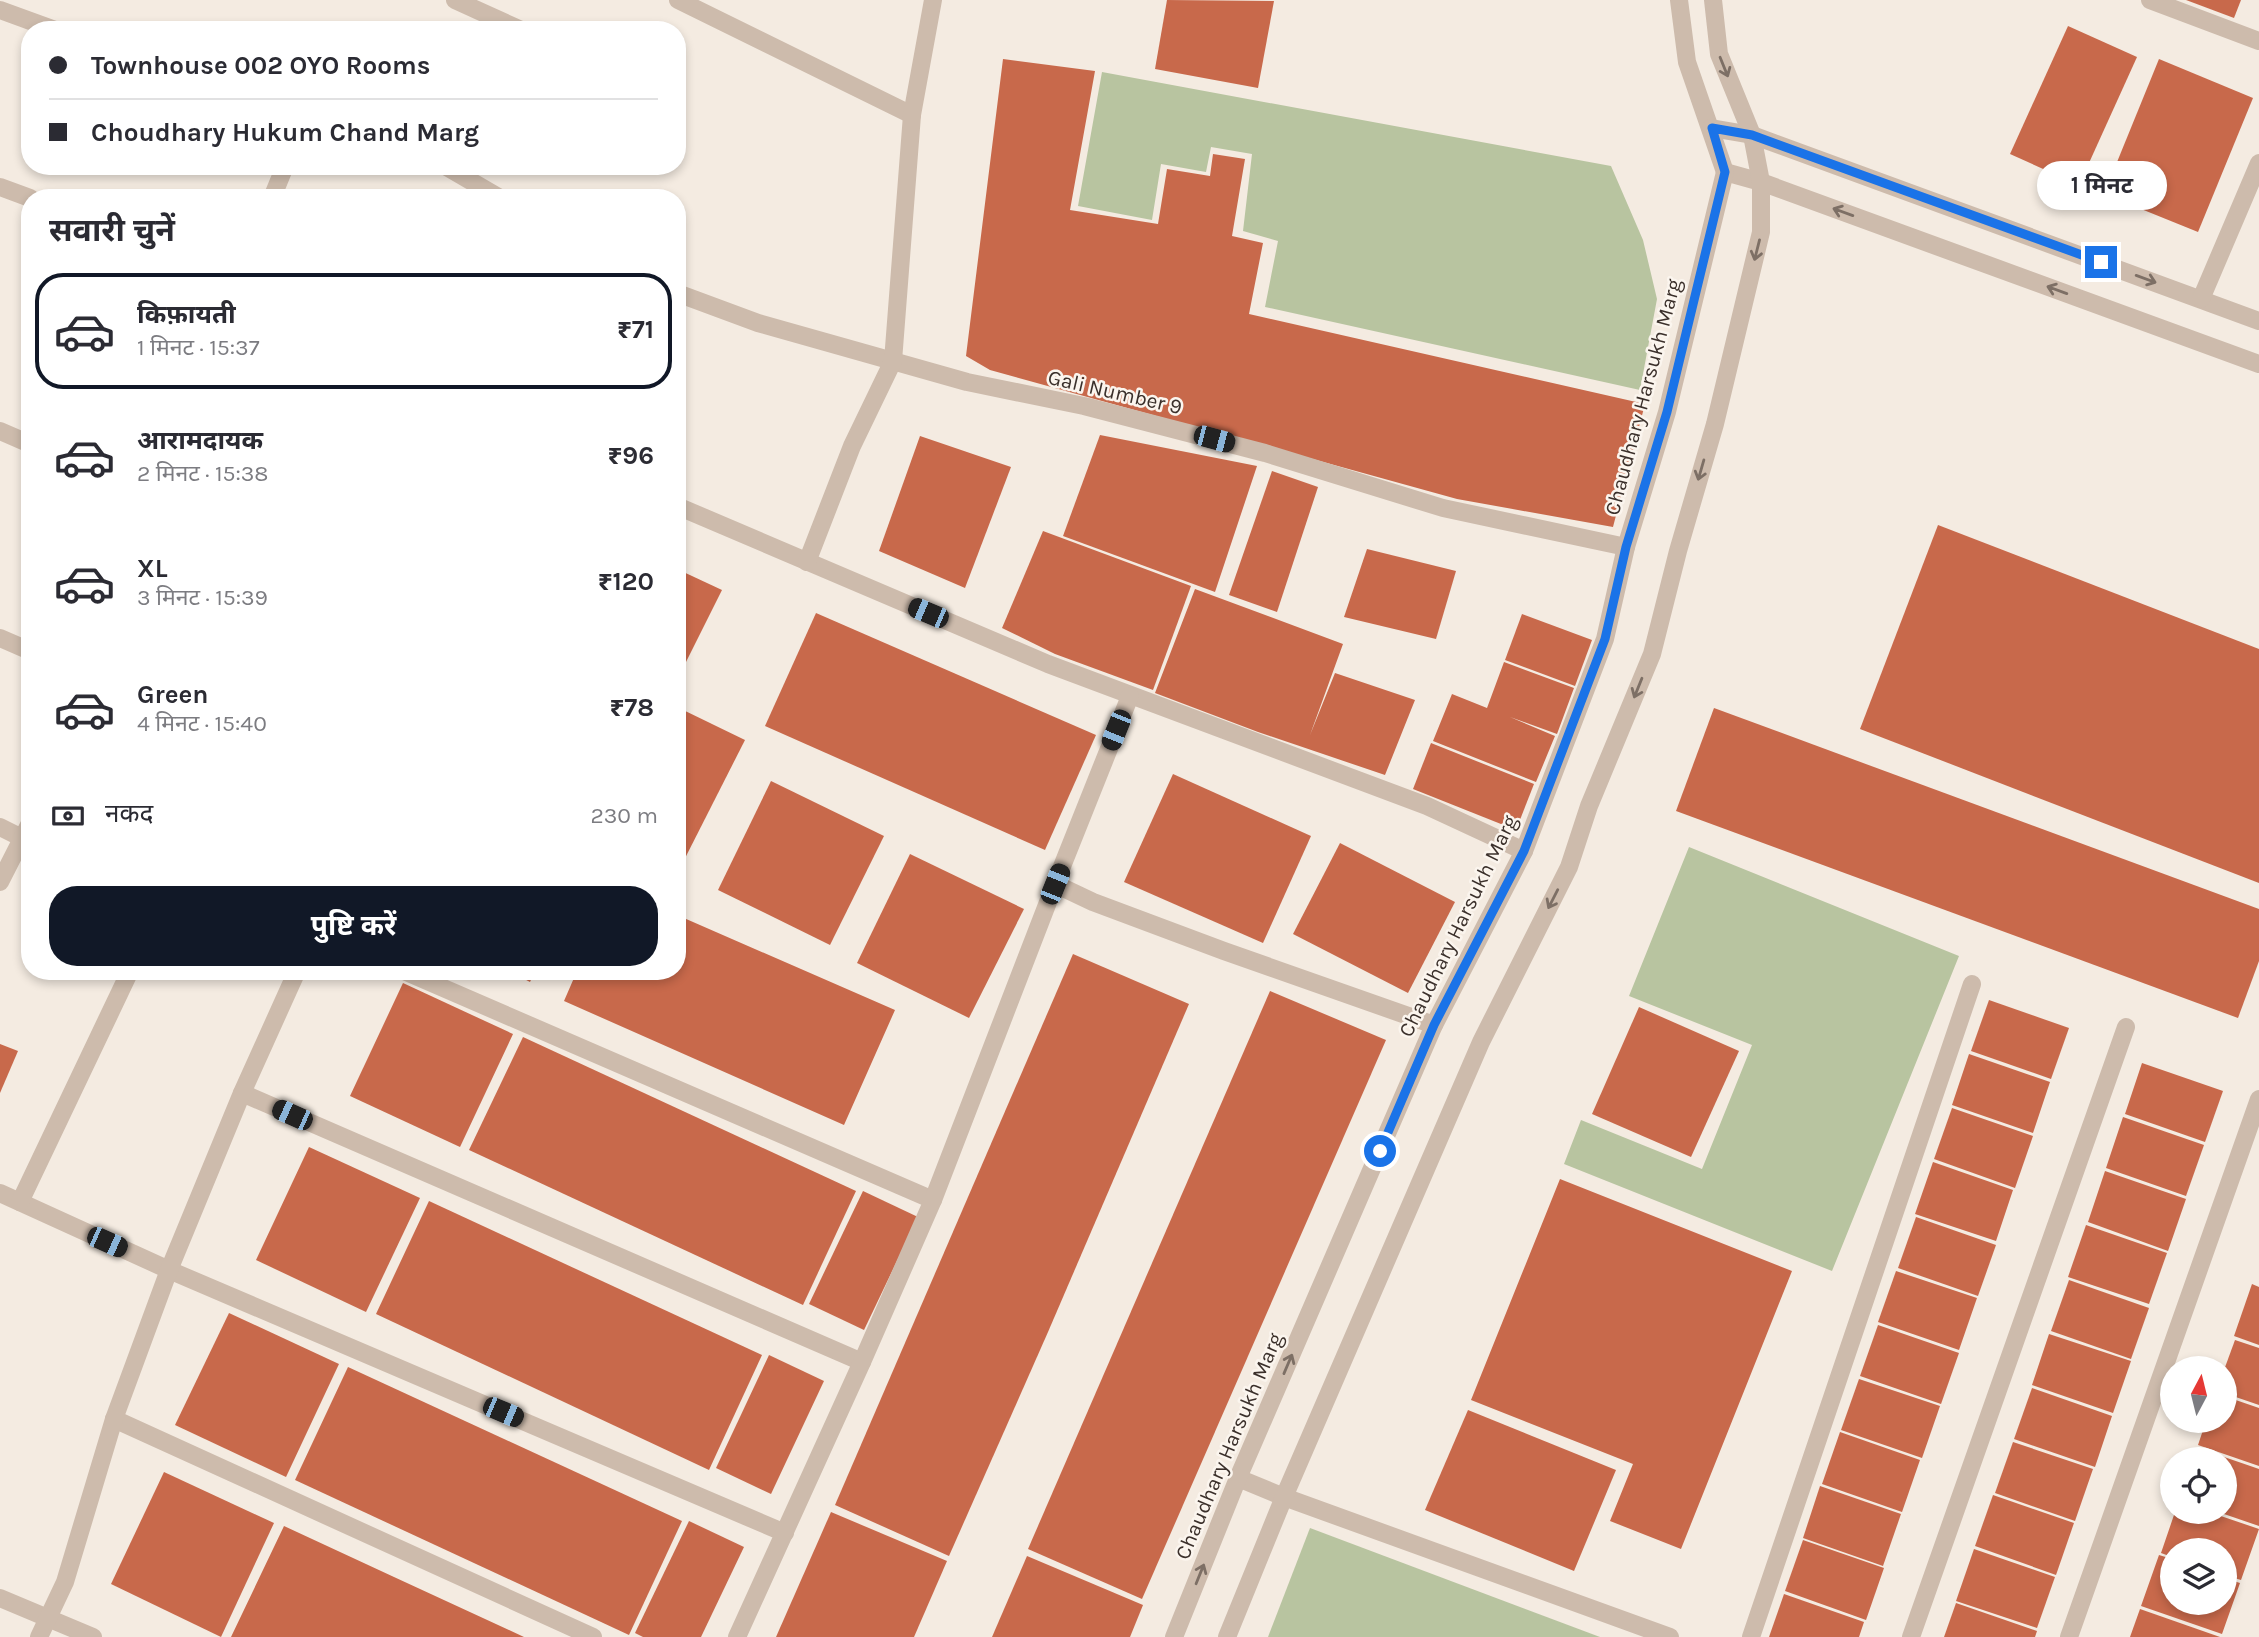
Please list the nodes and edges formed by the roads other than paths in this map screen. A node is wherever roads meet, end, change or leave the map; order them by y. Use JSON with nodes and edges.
{"nodes":[{"id":1,"x":455,"y":0,"type":"edge"},
{"id":2,"x":678,"y":0,"type":"edge"},
{"id":3,"x":933,"y":0,"type":"edge"},
{"id":4,"x":1679,"y":0,"type":"edge"},
{"id":5,"x":1713,"y":0,"type":"edge"},
{"id":6,"x":2150,"y":0,"type":"edge"},
{"id":7,"x":706,"y":6,"type":"edge"},
{"id":8,"x":0,"y":10,"type":"edge"},
{"id":9,"x":30,"y":21,"type":"edge"},
{"id":10,"x":502,"y":21,"type":"edge"},
{"id":11,"x":2259,"y":41,"type":"edge"},
{"id":12,"x":912,"y":115,"type":"junction"},
{"id":13,"x":1712,"y":128,"type":"junction"},
{"id":14,"x":1752,"y":135,"type":"junction"},
{"id":15,"x":2259,"y":163,"type":"edge"},
{"id":16,"x":1725,"y":172,"type":"junction"},
{"id":17,"x":460,"y":175,"type":"edge"},
{"id":18,"x":1761,"y":182,"type":"junction"},
{"id":19,"x":0,"y":187,"type":"edge"},
{"id":20,"x":485,"y":189,"type":"edge"},
{"id":21,"x":21,"y":195,"type":"edge"},
{"id":22,"x":686,"y":296,"type":"edge"},
{"id":23,"x":2201,"y":299,"type":"junction"},
{"id":24,"x":2259,"y":321,"type":"edge"},
{"id":25,"x":893,"y":361,"type":"junction"},
{"id":26,"x":2259,"y":364,"type":"edge"},
{"id":27,"x":0,"y":432,"type":"edge"},
{"id":28,"x":21,"y":440,"type":"edge"},
{"id":29,"x":686,"y":510,"type":"edge"},
{"id":30,"x":1626,"y":547,"type":"junction"},
{"id":31,"x":807,"y":562,"type":"junction"},
{"id":32,"x":0,"y":638,"type":"edge"},
{"id":33,"x":21,"y":647,"type":"edge"},
{"id":34,"x":1130,"y":696,"type":"junction"},
{"id":35,"x":0,"y":827,"type":"edge"},
{"id":36,"x":21,"y":829,"type":"edge"},
{"id":37,"x":21,"y":840,"type":"edge"},
{"id":38,"x":1524,"y":851,"type":"junction"},
{"id":39,"x":0,"y":882,"type":"edge"},
{"id":40,"x":1055,"y":884,"type":"junction"},
{"id":41,"x":126,"y":980,"type":"edge"},
{"id":42,"x":293,"y":980,"type":"edge"},
{"id":43,"x":425,"y":980,"type":"edge"},
{"id":44,"x":1972,"y":984,"type":"dead end"},
{"id":45,"x":1434,"y":1025,"type":"junction"},
{"id":46,"x":2126,"y":1027,"type":"dead end"},
{"id":47,"x":242,"y":1093,"type":"junction"},
{"id":48,"x":2259,"y":1099,"type":"edge"},
{"id":49,"x":0,"y":1193,"type":"edge"},
{"id":50,"x":933,"y":1200,"type":"junction"},
{"id":51,"x":20,"y":1202,"type":"junction"},
{"id":52,"x":169,"y":1270,"type":"junction"},
{"id":53,"x":862,"y":1362,"type":"junction"},
{"id":54,"x":114,"y":1419,"type":"junction"},
{"id":55,"x":1238,"y":1478,"type":"junction"},
{"id":56,"x":1284,"y":1497,"type":"junction"},
{"id":57,"x":785,"y":1533,"type":"junction"},
{"id":58,"x":0,"y":1598,"type":"edge"},
{"id":59,"x":47,"y":1618,"type":"junction"},
{"id":60,"x":39,"y":1637,"type":"edge"},
{"id":61,"x":93,"y":1637,"type":"edge"},
{"id":62,"x":593,"y":1637,"type":"edge"},
{"id":63,"x":737,"y":1637,"type":"edge"},
{"id":64,"x":1174,"y":1637,"type":"edge"},
{"id":65,"x":1227,"y":1637,"type":"edge"},
{"id":66,"x":1670,"y":1637,"type":"edge"},
{"id":67,"x":1751,"y":1637,"type":"edge"},
{"id":68,"x":1911,"y":1637,"type":"edge"},
{"id":69,"x":2069,"y":1637,"type":"edge"}],
"edges":[{"from":1,"to":10,"type":"street"},
{"from":2,"to":7,"type":"street"},
{"from":3,"to":12,"type":"street"},
{"from":4,"to":13,"type":"street"},
{"from":5,"to":14,"type":"street","one_way":true},
{"from":6,"to":11,"type":"street"},
{"from":7,"to":12,"type":"street"},
{"from":8,"to":9,"type":"street"},
{"from":12,"to":25,"type":"street"},
{"from":13,"to":14,"type":"street"},
{"from":13,"to":16,"type":"street"},
{"from":14,"to":18,"type":"street"},
{"from":14,"to":23,"type":"street","one_way":true},
{"from":15,"to":23,"type":"street"},
{"from":16,"to":18,"type":"street"},
{"from":16,"to":30,"type":"street","name":"Chaudhary Harsukh Marg"},
{"from":17,"to":20,"type":"street"},
{"from":26,"to":18,"type":"street","one_way":true},
{"from":18,"to":56,"type":"street","one_way":true},
{"from":19,"to":21,"type":"street"},
{"from":22,"to":25,"type":"street","name":"Gali Number 9"},
{"from":23,"to":24,"type":"street"},
{"from":25,"to":30,"type":"street","name":"Gali Number 9"},
{"from":25,"to":31,"type":"street"},
{"from":27,"to":28,"type":"street"},
{"from":29,"to":31,"type":"street"},
{"from":30,"to":38,"type":"street","name":"Chaudhary Harsukh Marg"},
{"from":31,"to":34,"type":"street"},
{"from":32,"to":33,"type":"street"},
{"from":34,"to":38,"type":"street"},
{"from":34,"to":40,"type":"street"},
{"from":35,"to":36,"type":"street"},
{"from":37,"to":39,"type":"street"},
{"from":38,"to":45,"type":"street","name":"Chaudhary Harsukh Marg"},
{"from":40,"to":45,"type":"street"},
{"from":40,"to":50,"type":"street"},
{"from":41,"to":51,"type":"street"},
{"from":42,"to":47,"type":"street"},
{"from":43,"to":50,"type":"street"},
{"from":44,"to":67,"type":"street"},
{"from":55,"to":45,"type":"street","name":"Chaudhary Harsukh Marg","one_way":true},
{"from":46,"to":68,"type":"street"},
{"from":47,"to":52,"type":"street"},
{"from":47,"to":53,"type":"street"},
{"from":48,"to":69,"type":"street"},
{"from":49,"to":51,"type":"street"},
{"from":50,"to":53,"type":"street"},
{"from":51,"to":52,"type":"street"},
{"from":52,"to":54,"type":"street"},
{"from":52,"to":57,"type":"street"},
{"from":53,"to":57,"type":"street"},
{"from":54,"to":59,"type":"street"},
{"from":54,"to":62,"type":"street"},
{"from":55,"to":56,"type":"street"},
{"from":64,"to":55,"type":"street","name":"Chaudhary Harsukh Marg","one_way":true},
{"from":56,"to":65,"type":"street"},
{"from":56,"to":66,"type":"street"},
{"from":57,"to":63,"type":"street"},
{"from":58,"to":59,"type":"street"},
{"from":59,"to":60,"type":"street"},
{"from":59,"to":61,"type":"street"}]}
